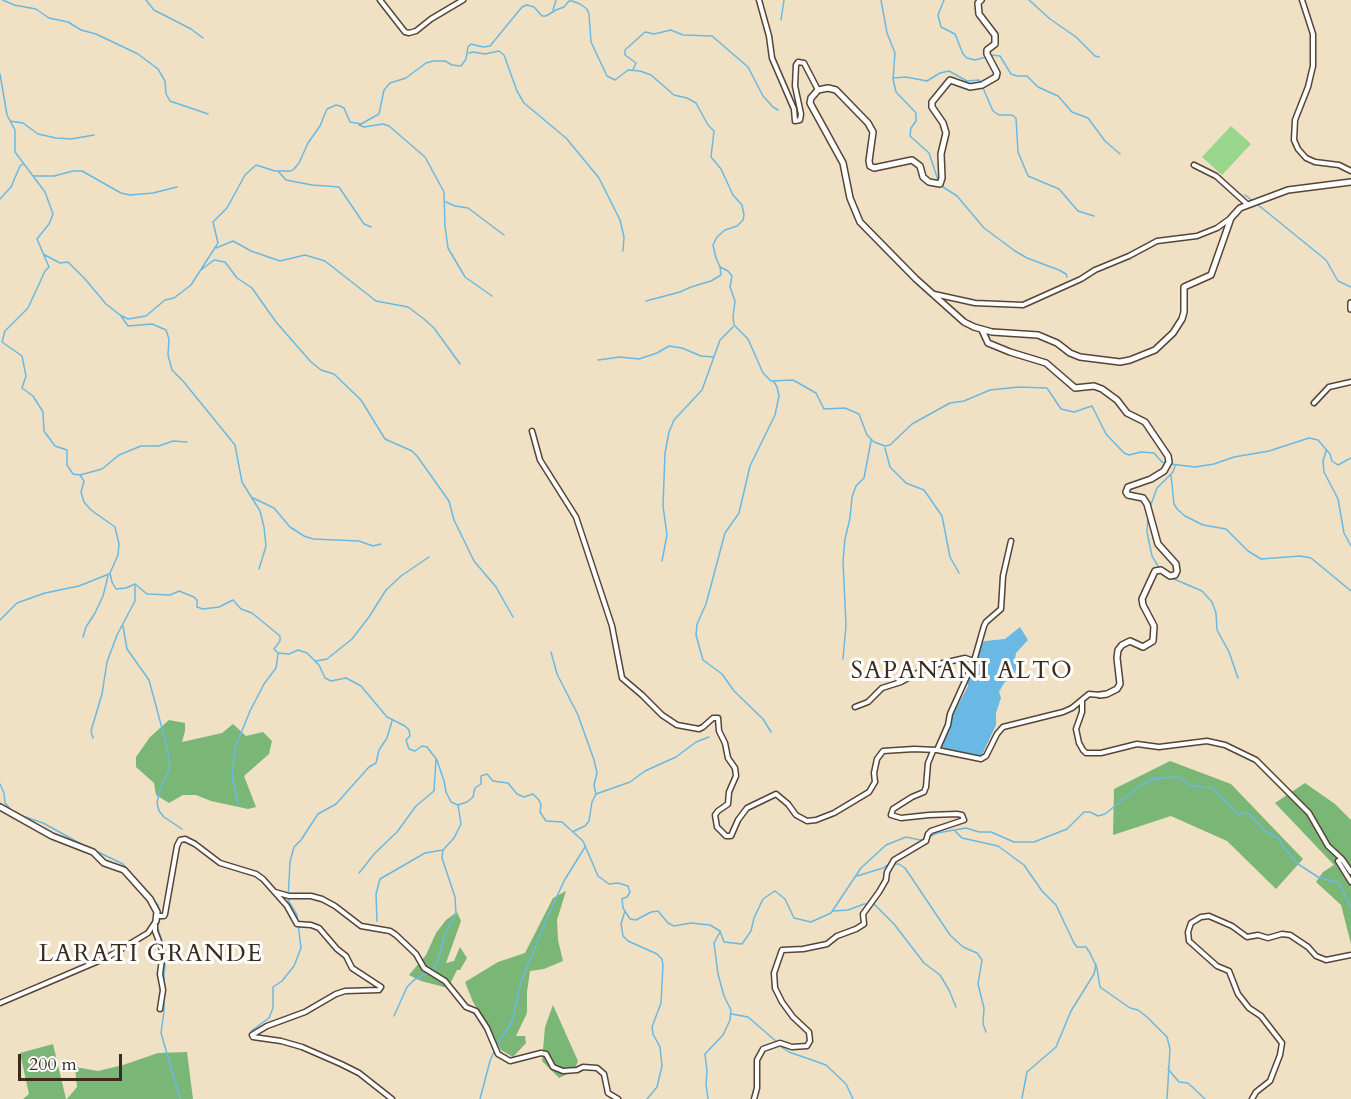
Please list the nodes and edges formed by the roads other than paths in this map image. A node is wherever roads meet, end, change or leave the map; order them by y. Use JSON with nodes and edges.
{"nodes":[{"id":1,"x":380,"y":0,"type":"edge"},
{"id":2,"x":463,"y":0,"type":"edge"},
{"id":3,"x":759,"y":0,"type":"edge"},
{"id":4,"x":981,"y":0,"type":"edge"},
{"id":5,"x":1302,"y":0,"type":"edge"},
{"id":6,"x":818,"y":90,"type":"junction"},
{"id":7,"x":1194,"y":165,"type":"dead end"},
{"id":8,"x":1351,"y":171,"type":"edge"},
{"id":9,"x":1351,"y":182,"type":"edge"},
{"id":10,"x":1247,"y":204,"type":"junction"},
{"id":11,"x":1231,"y":218,"type":"junction"},
{"id":12,"x":933,"y":294,"type":"junction"},
{"id":13,"x":1351,"y":303,"type":"edge"},
{"id":14,"x":1351,"y":309,"type":"edge"},
{"id":15,"x":982,"y":330,"type":"junction"},
{"id":16,"x":1351,"y":382,"type":"edge"},
{"id":17,"x":1314,"y":402,"type":"dead end"},
{"id":18,"x":532,"y":431,"type":"dead end"},
{"id":19,"x":1011,"y":541,"type":"dead end"},
{"id":20,"x":974,"y":661,"type":"junction"},
{"id":21,"x":1100,"y":695,"type":"joint"},
{"id":22,"x":1082,"y":700,"type":"junction"},
{"id":23,"x":855,"y":707,"type":"dead end"},
{"id":24,"x":935,"y":751,"type":"junction"},
{"id":25,"x":0,"y":807,"type":"edge"},
{"id":26,"x":1342,"y":859,"type":"junction"},
{"id":27,"x":1351,"y":872,"type":"edge"},
{"id":28,"x":1351,"y":882,"type":"edge"},
{"id":29,"x":274,"y":892,"type":"junction"},
{"id":30,"x":156,"y":920,"type":"junction"},
{"id":31,"x":1351,"y":955,"type":"edge"},
{"id":32,"x":0,"y":1003,"type":"edge"},
{"id":33,"x":160,"y":1009,"type":"dead end"},
{"id":34,"x":392,"y":1099,"type":"edge"},
{"id":35,"x":618,"y":1099,"type":"edge"},
{"id":36,"x":754,"y":1099,"type":"edge"},
{"id":37,"x":1252,"y":1099,"type":"edge"}],
"edges":[{"from":1,"to":2,"type":"street"},
{"from":3,"to":6,"type":"street"},
{"from":4,"to":6,"type":"street"},
{"from":5,"to":8,"type":"street"},
{"from":6,"to":12,"type":"street"},
{"from":7,"to":10,"type":"street"},
{"from":9,"to":10,"type":"street"},
{"from":10,"to":11,"type":"street"},
{"from":11,"to":12,"type":"street"},
{"from":11,"to":15,"type":"street"},
{"from":12,"to":15,"type":"street"},
{"from":13,"to":14,"type":"street"},
{"from":15,"to":21,"type":"street"},
{"from":16,"to":17,"type":"street"},
{"from":18,"to":24,"type":"street"},
{"from":19,"to":20,"type":"street"},
{"from":20,"to":23,"type":"street"},
{"from":20,"to":24,"type":"street"},
{"from":21,"to":22,"type":"street"},
{"from":22,"to":24,"type":"street"},
{"from":22,"to":26,"type":"street"},
{"from":24,"to":36,"type":"street"},
{"from":25,"to":30,"type":"street"},
{"from":26,"to":27,"type":"street"},
{"from":26,"to":28,"type":"street"},
{"from":29,"to":30,"type":"street"},
{"from":29,"to":34,"type":"street"},
{"from":29,"to":35,"type":"street"},
{"from":30,"to":32,"type":"street"},
{"from":30,"to":33,"type":"street"},
{"from":31,"to":37,"type":"street"}]}
